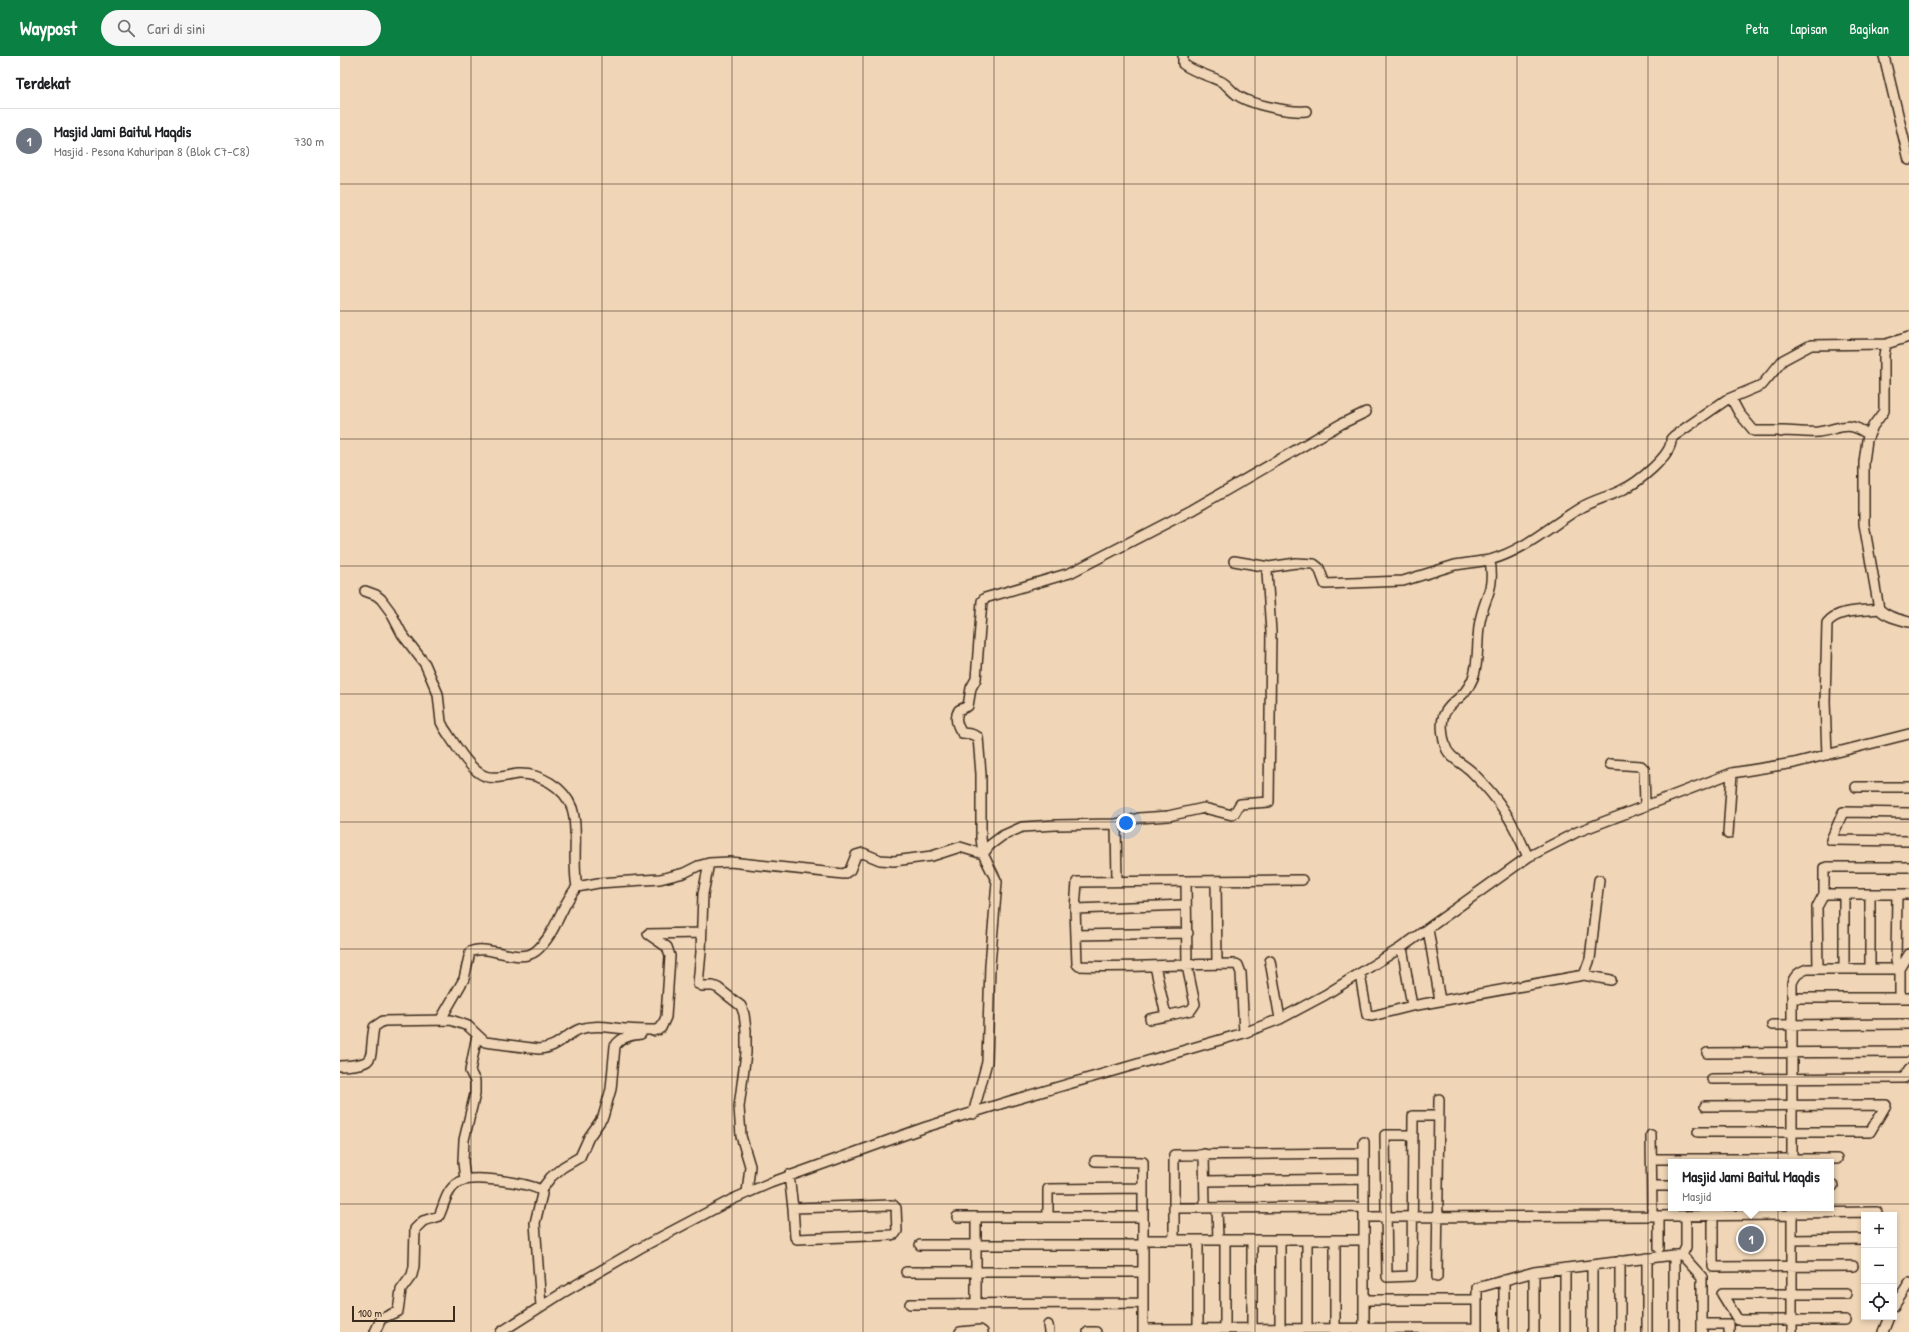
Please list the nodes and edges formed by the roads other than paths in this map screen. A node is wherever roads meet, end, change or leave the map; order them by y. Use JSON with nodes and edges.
{"nodes":[{"id":1,"x":1183,"y":56,"type":"edge"},
{"id":2,"x":1884,"y":56,"type":"edge"},
{"id":3,"x":1306,"y":111,"type":"dead end"},
{"id":4,"x":1909,"y":160,"type":"edge"},
{"id":5,"x":1909,"y":337,"type":"edge"},
{"id":6,"x":1886,"y":344,"type":"junction"},
{"id":7,"x":1730,"y":398,"type":"junction"},
{"id":8,"x":1366,"y":412,"type":"dead end"},
{"id":9,"x":1869,"y":435,"type":"junction"},
{"id":10,"x":1490,"y":560,"type":"junction"},
{"id":11,"x":1234,"y":561,"type":"dead end"},
{"id":12,"x":1269,"y":567,"type":"junction"},
{"id":13,"x":365,"y":591,"type":"dead end"},
{"id":14,"x":1879,"y":609,"type":"junction"},
{"id":15,"x":1909,"y":622,"type":"edge"},
{"id":16,"x":1909,"y":734,"type":"edge"},
{"id":17,"x":1827,"y":755,"type":"junction"},
{"id":18,"x":1610,"y":764,"type":"dead end"},
{"id":19,"x":1732,"y":773,"type":"junction"},
{"id":20,"x":1856,"y":787,"type":"dead end"},
{"id":21,"x":1909,"y":787,"type":"edge"},
{"id":22,"x":1646,"y":804,"type":"junction"},
{"id":23,"x":1909,"y":813,"type":"edge"},
{"id":24,"x":1116,"y":824,"type":"junction"},
{"id":25,"x":1728,"y":834,"type":"dead end"},
{"id":26,"x":1909,"y":841,"type":"edge"},
{"id":27,"x":983,"y":854,"type":"junction"},
{"id":28,"x":1528,"y":857,"type":"junction"},
{"id":29,"x":709,"y":863,"type":"junction"},
{"id":30,"x":1909,"y":867,"type":"edge"},
{"id":31,"x":1302,"y":880,"type":"dead end"},
{"id":32,"x":1599,"y":880,"type":"dead end"},
{"id":33,"x":1117,"y":881,"type":"junction"},
{"id":34,"x":1186,"y":881,"type":"junction"},
{"id":35,"x":1216,"y":881,"type":"junction"},
{"id":36,"x":577,"y":887,"type":"junction"},
{"id":37,"x":1824,"y":894,"type":"junction"},
{"id":38,"x":1844,"y":894,"type":"junction"},
{"id":39,"x":1870,"y":894,"type":"junction"},
{"id":40,"x":1897,"y":894,"type":"junction"},
{"id":41,"x":1909,"y":894,"type":"edge"},
{"id":42,"x":1186,"y":905,"type":"junction"},
{"id":43,"x":1075,"y":909,"type":"junction"},
{"id":44,"x":1428,"y":929,"type":"junction"},
{"id":45,"x":1188,"y":932,"type":"junction"},
{"id":46,"x":701,"y":933,"type":"junction"},
{"id":47,"x":1076,"y":936,"type":"junction"},
{"id":48,"x":1402,"y":947,"type":"junction"},
{"id":49,"x":1909,"y":954,"type":"edge"},
{"id":50,"x":1270,"y":961,"type":"dead end"},
{"id":51,"x":1217,"y":964,"type":"junction"},
{"id":52,"x":1155,"y":966,"type":"junction"},
{"id":53,"x":1187,"y":966,"type":"junction"},
{"id":54,"x":1818,"y":969,"type":"junction"},
{"id":55,"x":1844,"y":969,"type":"junction"},
{"id":56,"x":1870,"y":969,"type":"junction"},
{"id":57,"x":1900,"y":969,"type":"junction"},
{"id":58,"x":1360,"y":974,"type":"junction"},
{"id":59,"x":1584,"y":974,"type":"junction"},
{"id":60,"x":1611,"y":980,"type":"dead end"},
{"id":61,"x":1792,"y":998,"type":"junction"},
{"id":62,"x":1905,"y":998,"type":"edge"},
{"id":63,"x":1440,"y":1001,"type":"junction"},
{"id":64,"x":1412,"y":1006,"type":"junction"},
{"id":65,"x":1166,"y":1016,"type":"junction"},
{"id":66,"x":1150,"y":1019,"type":"dead end"},
{"id":67,"x":1280,"y":1019,"type":"junction"},
{"id":68,"x":441,"y":1020,"type":"junction"},
{"id":69,"x":1909,"y":1024,"type":"edge"},
{"id":70,"x":1772,"y":1025,"type":"dead end"},
{"id":71,"x":1792,"y":1025,"type":"junction"},
{"id":72,"x":658,"y":1030,"type":"junction"},
{"id":73,"x":1244,"y":1033,"type":"junction"},
{"id":74,"x":477,"y":1035,"type":"junction"},
{"id":75,"x":1792,"y":1052,"type":"junction"},
{"id":76,"x":1909,"y":1052,"type":"edge"},
{"id":77,"x":1707,"y":1053,"type":"dead end"},
{"id":78,"x":340,"y":1066,"type":"edge"},
{"id":79,"x":1909,"y":1070,"type":"edge"},
{"id":80,"x":1712,"y":1079,"type":"dead end"},
{"id":81,"x":1792,"y":1079,"type":"junction"},
{"id":82,"x":1439,"y":1099,"type":"dead end"},
{"id":83,"x":1704,"y":1106,"type":"dead end"},
{"id":84,"x":1792,"y":1106,"type":"junction"},
{"id":85,"x":973,"y":1114,"type":"junction"},
{"id":86,"x":1438,"y":1116,"type":"junction"},
{"id":87,"x":1698,"y":1132,"type":"dead end"},
{"id":88,"x":1792,"y":1132,"type":"junction"},
{"id":89,"x":1412,"y":1135,"type":"junction"},
{"id":90,"x":1651,"y":1135,"type":"dead end"},
{"id":91,"x":1364,"y":1142,"type":"dead end"},
{"id":92,"x":1364,"y":1153,"type":"junction"},
{"id":93,"x":1204,"y":1154,"type":"junction"},
{"id":94,"x":1652,"y":1159,"type":"junction"},
{"id":95,"x":1668,"y":1159,"type":"edge"},
{"id":96,"x":1792,"y":1159,"type":"edge"},
{"id":97,"x":1834,"y":1159,"type":"edge"},
{"id":98,"x":1837,"y":1159,"type":"dead end"},
{"id":99,"x":1095,"y":1161,"type":"dead end"},
{"id":100,"x":789,"y":1175,"type":"junction"},
{"id":101,"x":1364,"y":1179,"type":"junction"},
{"id":102,"x":465,"y":1180,"type":"junction"},
{"id":103,"x":1205,"y":1181,"type":"junction"},
{"id":104,"x":1652,"y":1186,"type":"junction"},
{"id":105,"x":1668,"y":1186,"type":"edge"},
{"id":106,"x":1143,"y":1188,"type":"junction"},
{"id":107,"x":541,"y":1190,"type":"junction"},
{"id":108,"x":747,"y":1193,"type":"junction"},
{"id":109,"x":793,"y":1208,"type":"junction"},
{"id":110,"x":1174,"y":1208,"type":"junction"},
{"id":111,"x":1205,"y":1208,"type":"junction"},
{"id":112,"x":1217,"y":1208,"type":"junction"},
{"id":113,"x":1364,"y":1212,"type":"junction"},
{"id":114,"x":1792,"y":1212,"type":"edge"},
{"id":115,"x":1861,"y":1212,"type":"edge"},
{"id":116,"x":1713,"y":1215,"type":"junction"},
{"id":117,"x":1386,"y":1216,"type":"junction"},
{"id":118,"x":1412,"y":1216,"type":"junction"},
{"id":119,"x":1438,"y":1216,"type":"junction"},
{"id":120,"x":1656,"y":1216,"type":"junction"},
{"id":121,"x":1686,"y":1216,"type":"junction"},
{"id":122,"x":957,"y":1217,"type":"dead end"},
{"id":123,"x":976,"y":1217,"type":"junction"},
{"id":124,"x":1048,"y":1217,"type":"junction"},
{"id":125,"x":1143,"y":1217,"type":"junction"},
{"id":126,"x":1861,"y":1239,"type":"edge"},
{"id":127,"x":1174,"y":1240,"type":"junction"},
{"id":128,"x":1198,"y":1240,"type":"junction"},
{"id":129,"x":1222,"y":1240,"type":"junction"},
{"id":130,"x":1252,"y":1240,"type":"junction"},
{"id":131,"x":1280,"y":1240,"type":"junction"},
{"id":132,"x":1307,"y":1240,"type":"junction"},
{"id":133,"x":1334,"y":1240,"type":"junction"},
{"id":134,"x":1364,"y":1240,"type":"junction"},
{"id":135,"x":1792,"y":1240,"type":"junction"},
{"id":136,"x":1143,"y":1243,"type":"junction"},
{"id":137,"x":920,"y":1245,"type":"dead end"},
{"id":138,"x":976,"y":1245,"type":"junction"},
{"id":139,"x":1659,"y":1248,"type":"dead end"},
{"id":140,"x":1678,"y":1255,"type":"junction"},
{"id":141,"x":1647,"y":1258,"type":"junction"},
{"id":142,"x":1620,"y":1261,"type":"junction"},
{"id":143,"x":1592,"y":1265,"type":"junction"},
{"id":144,"x":1792,"y":1266,"type":"junction"},
{"id":145,"x":1853,"y":1266,"type":"dead end"},
{"id":146,"x":1565,"y":1268,"type":"junction"},
{"id":147,"x":906,"y":1272,"type":"dead end"},
{"id":148,"x":976,"y":1272,"type":"junction"},
{"id":149,"x":1143,"y":1272,"type":"junction"},
{"id":150,"x":1534,"y":1272,"type":"junction"},
{"id":151,"x":1437,"y":1277,"type":"dead end"},
{"id":152,"x":1504,"y":1280,"type":"junction"},
{"id":153,"x":1909,"y":1283,"type":"edge"},
{"id":154,"x":1792,"y":1294,"type":"junction"},
{"id":155,"x":1846,"y":1294,"type":"dead end"},
{"id":156,"x":1364,"y":1300,"type":"junction"},
{"id":157,"x":1477,"y":1300,"type":"junction"},
{"id":158,"x":1897,"y":1301,"type":"edge"},
{"id":159,"x":1143,"y":1303,"type":"junction"},
{"id":160,"x":910,"y":1304,"type":"dead end"},
{"id":161,"x":976,"y":1304,"type":"junction"},
{"id":162,"x":541,"y":1306,"type":"junction"},
{"id":163,"x":1792,"y":1320,"type":"junction"},
{"id":164,"x":1845,"y":1320,"type":"dead end"},
{"id":165,"x":1888,"y":1320,"type":"edge"},
{"id":166,"x":513,"y":1328,"type":"edge"},
{"id":167,"x":1307,"y":1328,"type":"junction"},
{"id":168,"x":1335,"y":1328,"type":"junction"},
{"id":169,"x":1702,"y":1328,"type":"edge"},
{"id":170,"x":1198,"y":1329,"type":"junction"},
{"id":171,"x":1225,"y":1329,"type":"junction"},
{"id":172,"x":1252,"y":1329,"type":"junction"},
{"id":173,"x":1280,"y":1329,"type":"junction"},
{"id":174,"x":1143,"y":1330,"type":"edge"},
{"id":175,"x":1364,"y":1330,"type":"edge"},
{"id":176,"x":1395,"y":1330,"type":"edge"},
{"id":177,"x":1422,"y":1330,"type":"edge"},
{"id":178,"x":1450,"y":1330,"type":"edge"},
{"id":179,"x":1477,"y":1330,"type":"edge"},
{"id":180,"x":375,"y":1332,"type":"edge"},
{"id":181,"x":501,"y":1332,"type":"edge"},
{"id":182,"x":960,"y":1332,"type":"edge"},
{"id":183,"x":983,"y":1332,"type":"edge"},
{"id":184,"x":1088,"y":1332,"type":"edge"},
{"id":185,"x":1096,"y":1332,"type":"edge"},
{"id":186,"x":1504,"y":1332,"type":"edge"},
{"id":187,"x":1534,"y":1332,"type":"edge"},
{"id":188,"x":1565,"y":1332,"type":"edge"},
{"id":189,"x":1592,"y":1332,"type":"edge"},
{"id":190,"x":1620,"y":1332,"type":"edge"},
{"id":191,"x":1647,"y":1332,"type":"edge"},
{"id":192,"x":1674,"y":1332,"type":"edge"},
{"id":193,"x":1729,"y":1332,"type":"edge"},
{"id":194,"x":1792,"y":1332,"type":"edge"},
{"id":195,"x":1883,"y":1332,"type":"edge"}],
"edges":[{"from":1,"to":3,"type":"street"},
{"from":2,"to":4,"type":"street"},
{"from":5,"to":6,"type":"street"},
{"from":6,"to":7,"type":"street"},
{"from":6,"to":9,"type":"street"},
{"from":7,"to":9,"type":"street"},
{"from":7,"to":10,"type":"street"},
{"from":8,"to":27,"type":"street"},
{"from":9,"to":14,"type":"street"},
{"from":10,"to":12,"type":"street"},
{"from":10,"to":28,"type":"street"},
{"from":11,"to":12,"type":"street"},
{"from":12,"to":24,"type":"street"},
{"from":13,"to":36,"type":"street"},
{"from":14,"to":15,"type":"street"},
{"from":14,"to":17,"type":"street"},
{"from":16,"to":17,"type":"street"},
{"from":17,"to":19,"type":"street"},
{"from":18,"to":22,"type":"street"},
{"from":19,"to":22,"type":"street"},
{"from":19,"to":25,"type":"street"},
{"from":20,"to":21,"type":"street"},
{"from":22,"to":28,"type":"street"},
{"from":23,"to":26,"type":"street"},
{"from":24,"to":27,"type":"street"},
{"from":24,"to":33,"type":"street"},
{"from":27,"to":29,"type":"street"},
{"from":27,"to":85,"type":"street"},
{"from":28,"to":44,"type":"street"},
{"from":29,"to":36,"type":"street"},
{"from":29,"to":46,"type":"street"},
{"from":30,"to":37,"type":"street"},
{"from":31,"to":35,"type":"street"},
{"from":32,"to":59,"type":"street"},
{"from":33,"to":34,"type":"street"},
{"from":33,"to":43,"type":"street"},
{"from":34,"to":35,"type":"street"},
{"from":34,"to":42,"type":"street"},
{"from":35,"to":51,"type":"street"},
{"from":36,"to":68,"type":"street"},
{"from":37,"to":38,"type":"street"},
{"from":37,"to":54,"type":"street"},
{"from":38,"to":39,"type":"street"},
{"from":38,"to":55,"type":"street"},
{"from":39,"to":40,"type":"street"},
{"from":39,"to":56,"type":"street"},
{"from":40,"to":41,"type":"street"},
{"from":40,"to":57,"type":"street"},
{"from":42,"to":43,"type":"street"},
{"from":42,"to":45,"type":"street"},
{"from":43,"to":47,"type":"street"},
{"from":44,"to":48,"type":"street"},
{"from":44,"to":63,"type":"street"},
{"from":45,"to":47,"type":"street"},
{"from":45,"to":53,"type":"street"},
{"from":46,"to":72,"type":"street"},
{"from":46,"to":108,"type":"street"},
{"from":47,"to":52,"type":"street"},
{"from":48,"to":58,"type":"street"},
{"from":48,"to":64,"type":"street"},
{"from":49,"to":57,"type":"street"},
{"from":50,"to":67,"type":"street"},
{"from":51,"to":53,"type":"street"},
{"from":51,"to":73,"type":"street"},
{"from":52,"to":53,"type":"street"},
{"from":52,"to":65,"type":"street"},
{"from":53,"to":65,"type":"street"},
{"from":54,"to":55,"type":"street"},
{"from":54,"to":61,"type":"street"},
{"from":55,"to":56,"type":"street"},
{"from":56,"to":57,"type":"street"},
{"from":57,"to":62,"type":"street"},
{"from":58,"to":64,"type":"street"},
{"from":58,"to":67,"type":"street"},
{"from":59,"to":60,"type":"street"},
{"from":59,"to":63,"type":"street"},
{"from":61,"to":62,"type":"street"},
{"from":61,"to":71,"type":"street"},
{"from":63,"to":64,"type":"street"},
{"from":65,"to":66,"type":"street"},
{"from":67,"to":73,"type":"street"},
{"from":68,"to":74,"type":"street"},
{"from":68,"to":78,"type":"street"},
{"from":69,"to":71,"type":"street"},
{"from":70,"to":71,"type":"street"},
{"from":71,"to":75,"type":"street"},
{"from":72,"to":74,"type":"street"},
{"from":72,"to":107,"type":"street"},
{"from":73,"to":85,"type":"street"},
{"from":74,"to":102,"type":"street"},
{"from":75,"to":76,"type":"street"},
{"from":75,"to":77,"type":"street"},
{"from":75,"to":81,"type":"street"},
{"from":79,"to":81,"type":"street"},
{"from":80,"to":81,"type":"street"},
{"from":81,"to":84,"type":"street"},
{"from":82,"to":86,"type":"street"},
{"from":83,"to":84,"type":"street"},
{"from":84,"to":88,"type":"street"},
{"from":84,"to":88,"type":"street"},
{"from":85,"to":100,"type":"street"},
{"from":86,"to":89,"type":"street"},
{"from":86,"to":119,"type":"street"},
{"from":87,"to":88,"type":"street"},
{"from":88,"to":96,"type":"street"},
{"from":89,"to":117,"type":"street"},
{"from":89,"to":118,"type":"street"},
{"from":90,"to":94,"type":"street"},
{"from":91,"to":92,"type":"street"},
{"from":92,"to":93,"type":"street"},
{"from":92,"to":101,"type":"street"},
{"from":93,"to":103,"type":"street"},
{"from":93,"to":110,"type":"street"},
{"from":94,"to":95,"type":"street"},
{"from":94,"to":104,"type":"street"},
{"from":97,"to":98,"type":"street"},
{"from":99,"to":106,"type":"street"},
{"from":100,"to":108,"type":"street"},
{"from":100,"to":109,"type":"street"},
{"from":101,"to":103,"type":"street"},
{"from":101,"to":113,"type":"street"},
{"from":102,"to":107,"type":"street"},
{"from":102,"to":180,"type":"street"},
{"from":103,"to":111,"type":"street"},
{"from":104,"to":105,"type":"street"},
{"from":104,"to":120,"type":"street"},
{"from":106,"to":124,"type":"street"},
{"from":106,"to":125,"type":"street"},
{"from":107,"to":162,"type":"street"},
{"from":108,"to":162,"type":"street"},
{"from":109,"to":109,"type":"street"},
{"from":110,"to":111,"type":"street"},
{"from":110,"to":127,"type":"street"},
{"from":111,"to":112,"type":"street"},
{"from":112,"to":113,"type":"street"},
{"from":112,"to":129,"type":"street"},
{"from":113,"to":117,"type":"street"},
{"from":113,"to":134,"type":"street"},
{"from":114,"to":115,"type":"street"},
{"from":114,"to":116,"type":"street"},
{"from":114,"to":135,"type":"street"},
{"from":116,"to":121,"type":"street"},
{"from":116,"to":144,"type":"street"},
{"from":117,"to":118,"type":"street"},
{"from":117,"to":118,"type":"street"},
{"from":118,"to":119,"type":"street"},
{"from":119,"to":120,"type":"street"},
{"from":119,"to":151,"type":"street"},
{"from":120,"to":121,"type":"street"},
{"from":120,"to":139,"type":"street"},
{"from":121,"to":140,"type":"street"},
{"from":122,"to":123,"type":"street"},
{"from":123,"to":124,"type":"street"},
{"from":123,"to":138,"type":"street"},
{"from":124,"to":125,"type":"street"},
{"from":125,"to":136,"type":"street"},
{"from":126,"to":135,"type":"street"},
{"from":127,"to":128,"type":"street"},
{"from":127,"to":136,"type":"street"},
{"from":128,"to":129,"type":"street"},
{"from":128,"to":170,"type":"street"},
{"from":129,"to":130,"type":"street"},
{"from":129,"to":171,"type":"street"},
{"from":130,"to":131,"type":"street"},
{"from":130,"to":172,"type":"street"},
{"from":131,"to":132,"type":"street"},
{"from":131,"to":173,"type":"street"},
{"from":132,"to":133,"type":"street"},
{"from":132,"to":167,"type":"street"},
{"from":133,"to":134,"type":"street"},
{"from":133,"to":168,"type":"street"},
{"from":134,"to":156,"type":"street"},
{"from":135,"to":144,"type":"street"},
{"from":136,"to":138,"type":"street"},
{"from":136,"to":149,"type":"street"},
{"from":137,"to":138,"type":"street"},
{"from":138,"to":148,"type":"street"},
{"from":140,"to":141,"type":"street"},
{"from":140,"to":169,"type":"street"},
{"from":140,"to":192,"type":"street"},
{"from":141,"to":142,"type":"street"},
{"from":141,"to":191,"type":"street"},
{"from":142,"to":143,"type":"street"},
{"from":142,"to":190,"type":"street"},
{"from":143,"to":146,"type":"street"},
{"from":143,"to":189,"type":"street"},
{"from":144,"to":145,"type":"street"},
{"from":144,"to":154,"type":"street"},
{"from":146,"to":150,"type":"street"},
{"from":146,"to":188,"type":"street"},
{"from":147,"to":148,"type":"street"},
{"from":148,"to":149,"type":"street"},
{"from":148,"to":161,"type":"street"},
{"from":149,"to":159,"type":"street"},
{"from":150,"to":152,"type":"street"},
{"from":150,"to":187,"type":"street"},
{"from":152,"to":157,"type":"street"},
{"from":152,"to":186,"type":"street"},
{"from":153,"to":158,"type":"street"},
{"from":154,"to":155,"type":"street"},
{"from":154,"to":163,"type":"street"},
{"from":154,"to":163,"type":"street"},
{"from":156,"to":157,"type":"street"},
{"from":156,"to":175,"type":"street"},
{"from":157,"to":179,"type":"street"},
{"from":159,"to":161,"type":"street"},
{"from":159,"to":174,"type":"street"},
{"from":160,"to":161,"type":"street"},
{"from":162,"to":166,"type":"street"},
{"from":163,"to":164,"type":"street"},
{"from":163,"to":194,"type":"street"},
{"from":165,"to":195,"type":"street"},
{"from":166,"to":181,"type":"street"},
{"from":167,"to":168,"type":"street"},
{"from":167,"to":173,"type":"street"},
{"from":168,"to":175,"type":"street"},
{"from":169,"to":193,"type":"street"},
{"from":170,"to":171,"type":"street"},
{"from":170,"to":174,"type":"street"},
{"from":171,"to":172,"type":"street"},
{"from":172,"to":173,"type":"street"},
{"from":175,"to":176,"type":"street"},
{"from":176,"to":177,"type":"street"},
{"from":177,"to":178,"type":"street"},
{"from":178,"to":179,"type":"street"},
{"from":182,"to":183,"type":"street"},
{"from":184,"to":185,"type":"street"}]}
